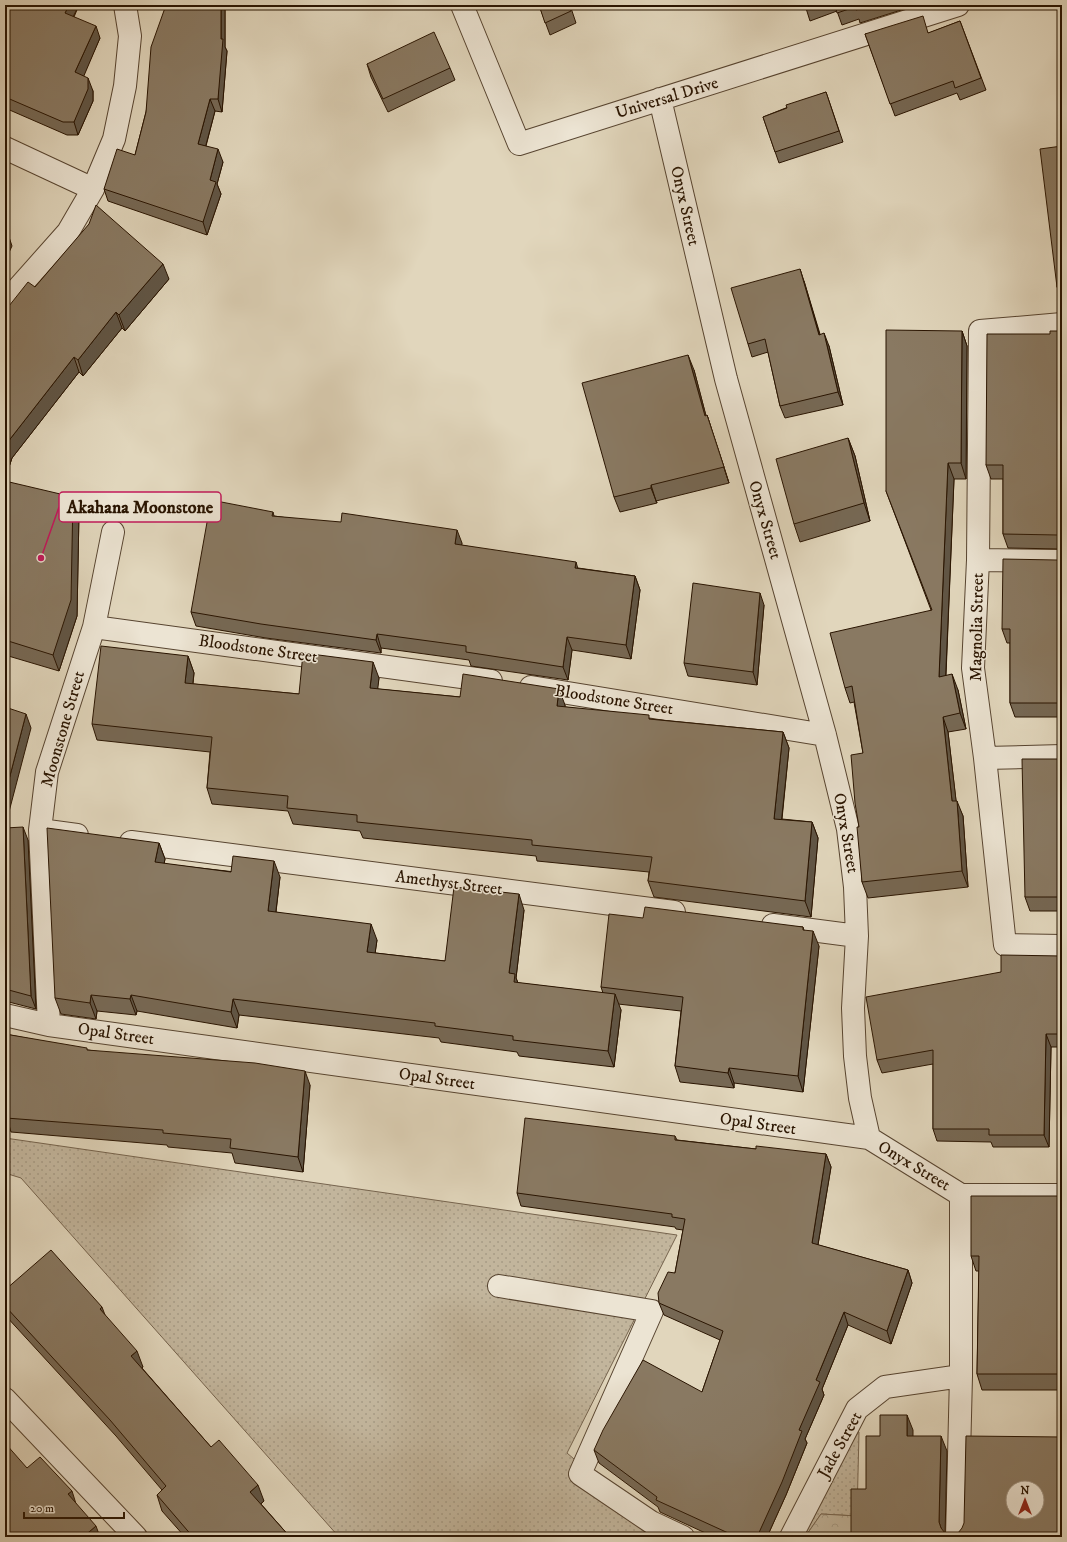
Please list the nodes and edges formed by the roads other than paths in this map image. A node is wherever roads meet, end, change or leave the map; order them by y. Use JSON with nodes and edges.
{"nodes":[{"id":1,"x":125,"y":5,"type":"edge"},
{"id":2,"x":462,"y":5,"type":"edge"},
{"id":3,"x":958,"y":5,"type":"edge"},
{"id":4,"x":660,"y":100,"type":"junction"},
{"id":5,"x":5,"y":148,"type":"edge"},
{"id":6,"x":93,"y":189,"type":"junction"},
{"id":7,"x":5,"y":303,"type":"edge"},
{"id":8,"x":1062,"y":324,"type":"edge"},
{"id":9,"x":113,"y":532,"type":"dead end"},
{"id":10,"x":978,"y":560,"type":"junction"},
{"id":11,"x":1062,"y":561,"type":"edge"},
{"id":12,"x":94,"y":627,"type":"junction"},
{"id":13,"x":825,"y":735,"type":"junction"},
{"id":14,"x":1062,"y":756,"type":"edge"},
{"id":15,"x":985,"y":758,"type":"junction"},
{"id":16,"x":40,"y":830,"type":"junction"},
{"id":17,"x":691,"y":914,"type":"edge"},
{"id":18,"x":750,"y":922,"type":"edge"},
{"id":19,"x":858,"y":936,"type":"junction"},
{"id":20,"x":1062,"y":946,"type":"edge"},
{"id":21,"x":5,"y":1015,"type":"edge"},
{"id":22,"x":50,"y":1025,"type":"junction"},
{"id":23,"x":869,"y":1138,"type":"junction"},
{"id":24,"x":961,"y":1195,"type":"junction"},
{"id":25,"x":1062,"y":1195,"type":"edge"},
{"id":26,"x":499,"y":1286,"type":"dead end"},
{"id":27,"x":961,"y":1376,"type":"junction"},
{"id":28,"x":5,"y":1399,"type":"edge"},
{"id":29,"x":136,"y":1537,"type":"edge"},
{"id":30,"x":683,"y":1537,"type":"edge"},
{"id":31,"x":791,"y":1537,"type":"edge"},
{"id":32,"x":957,"y":1537,"type":"edge"}],
"edges":[{"from":1,"to":6,"type":"street"},
{"from":2,"to":4,"type":"street","name":"Universal Drive"},
{"from":3,"to":4,"type":"street","name":"Universal Drive"},
{"from":4,"to":13,"type":"street","name":"Onyx Street"},
{"from":5,"to":6,"type":"street"},
{"from":6,"to":7,"type":"street"},
{"from":8,"to":10,"type":"street","name":"Magnolia Street"},
{"from":9,"to":12,"type":"street","name":"Moonstone Street"},
{"from":10,"to":11,"type":"street"},
{"from":10,"to":15,"type":"street","name":"Magnolia Street"},
{"from":12,"to":13,"type":"street","name":"Bloodstone Street"},
{"from":12,"to":16,"type":"street","name":"Moonstone Street"},
{"from":13,"to":19,"type":"street","name":"Onyx Street"},
{"from":14,"to":15,"type":"street"},
{"from":15,"to":20,"type":"street","name":"Magnolia Street"},
{"from":16,"to":17,"type":"street","name":"Amethyst Street"},
{"from":16,"to":22,"type":"street","name":"Moonstone Street"},
{"from":18,"to":19,"type":"street"},
{"from":19,"to":23,"type":"street","name":"Onyx Street"},
{"from":21,"to":22,"type":"street","name":"Opal Street"},
{"from":22,"to":23,"type":"street","name":"Opal Street"},
{"from":23,"to":24,"type":"street","name":"Onyx Street"},
{"from":24,"to":25,"type":"street"},
{"from":24,"to":27,"type":"street","name":"Onyx Street"},
{"from":26,"to":30,"type":"street"},
{"from":27,"to":31,"type":"street","name":"Jade Street"},
{"from":27,"to":32,"type":"street","name":"Onyx Street"},
{"from":28,"to":29,"type":"street"}]}
